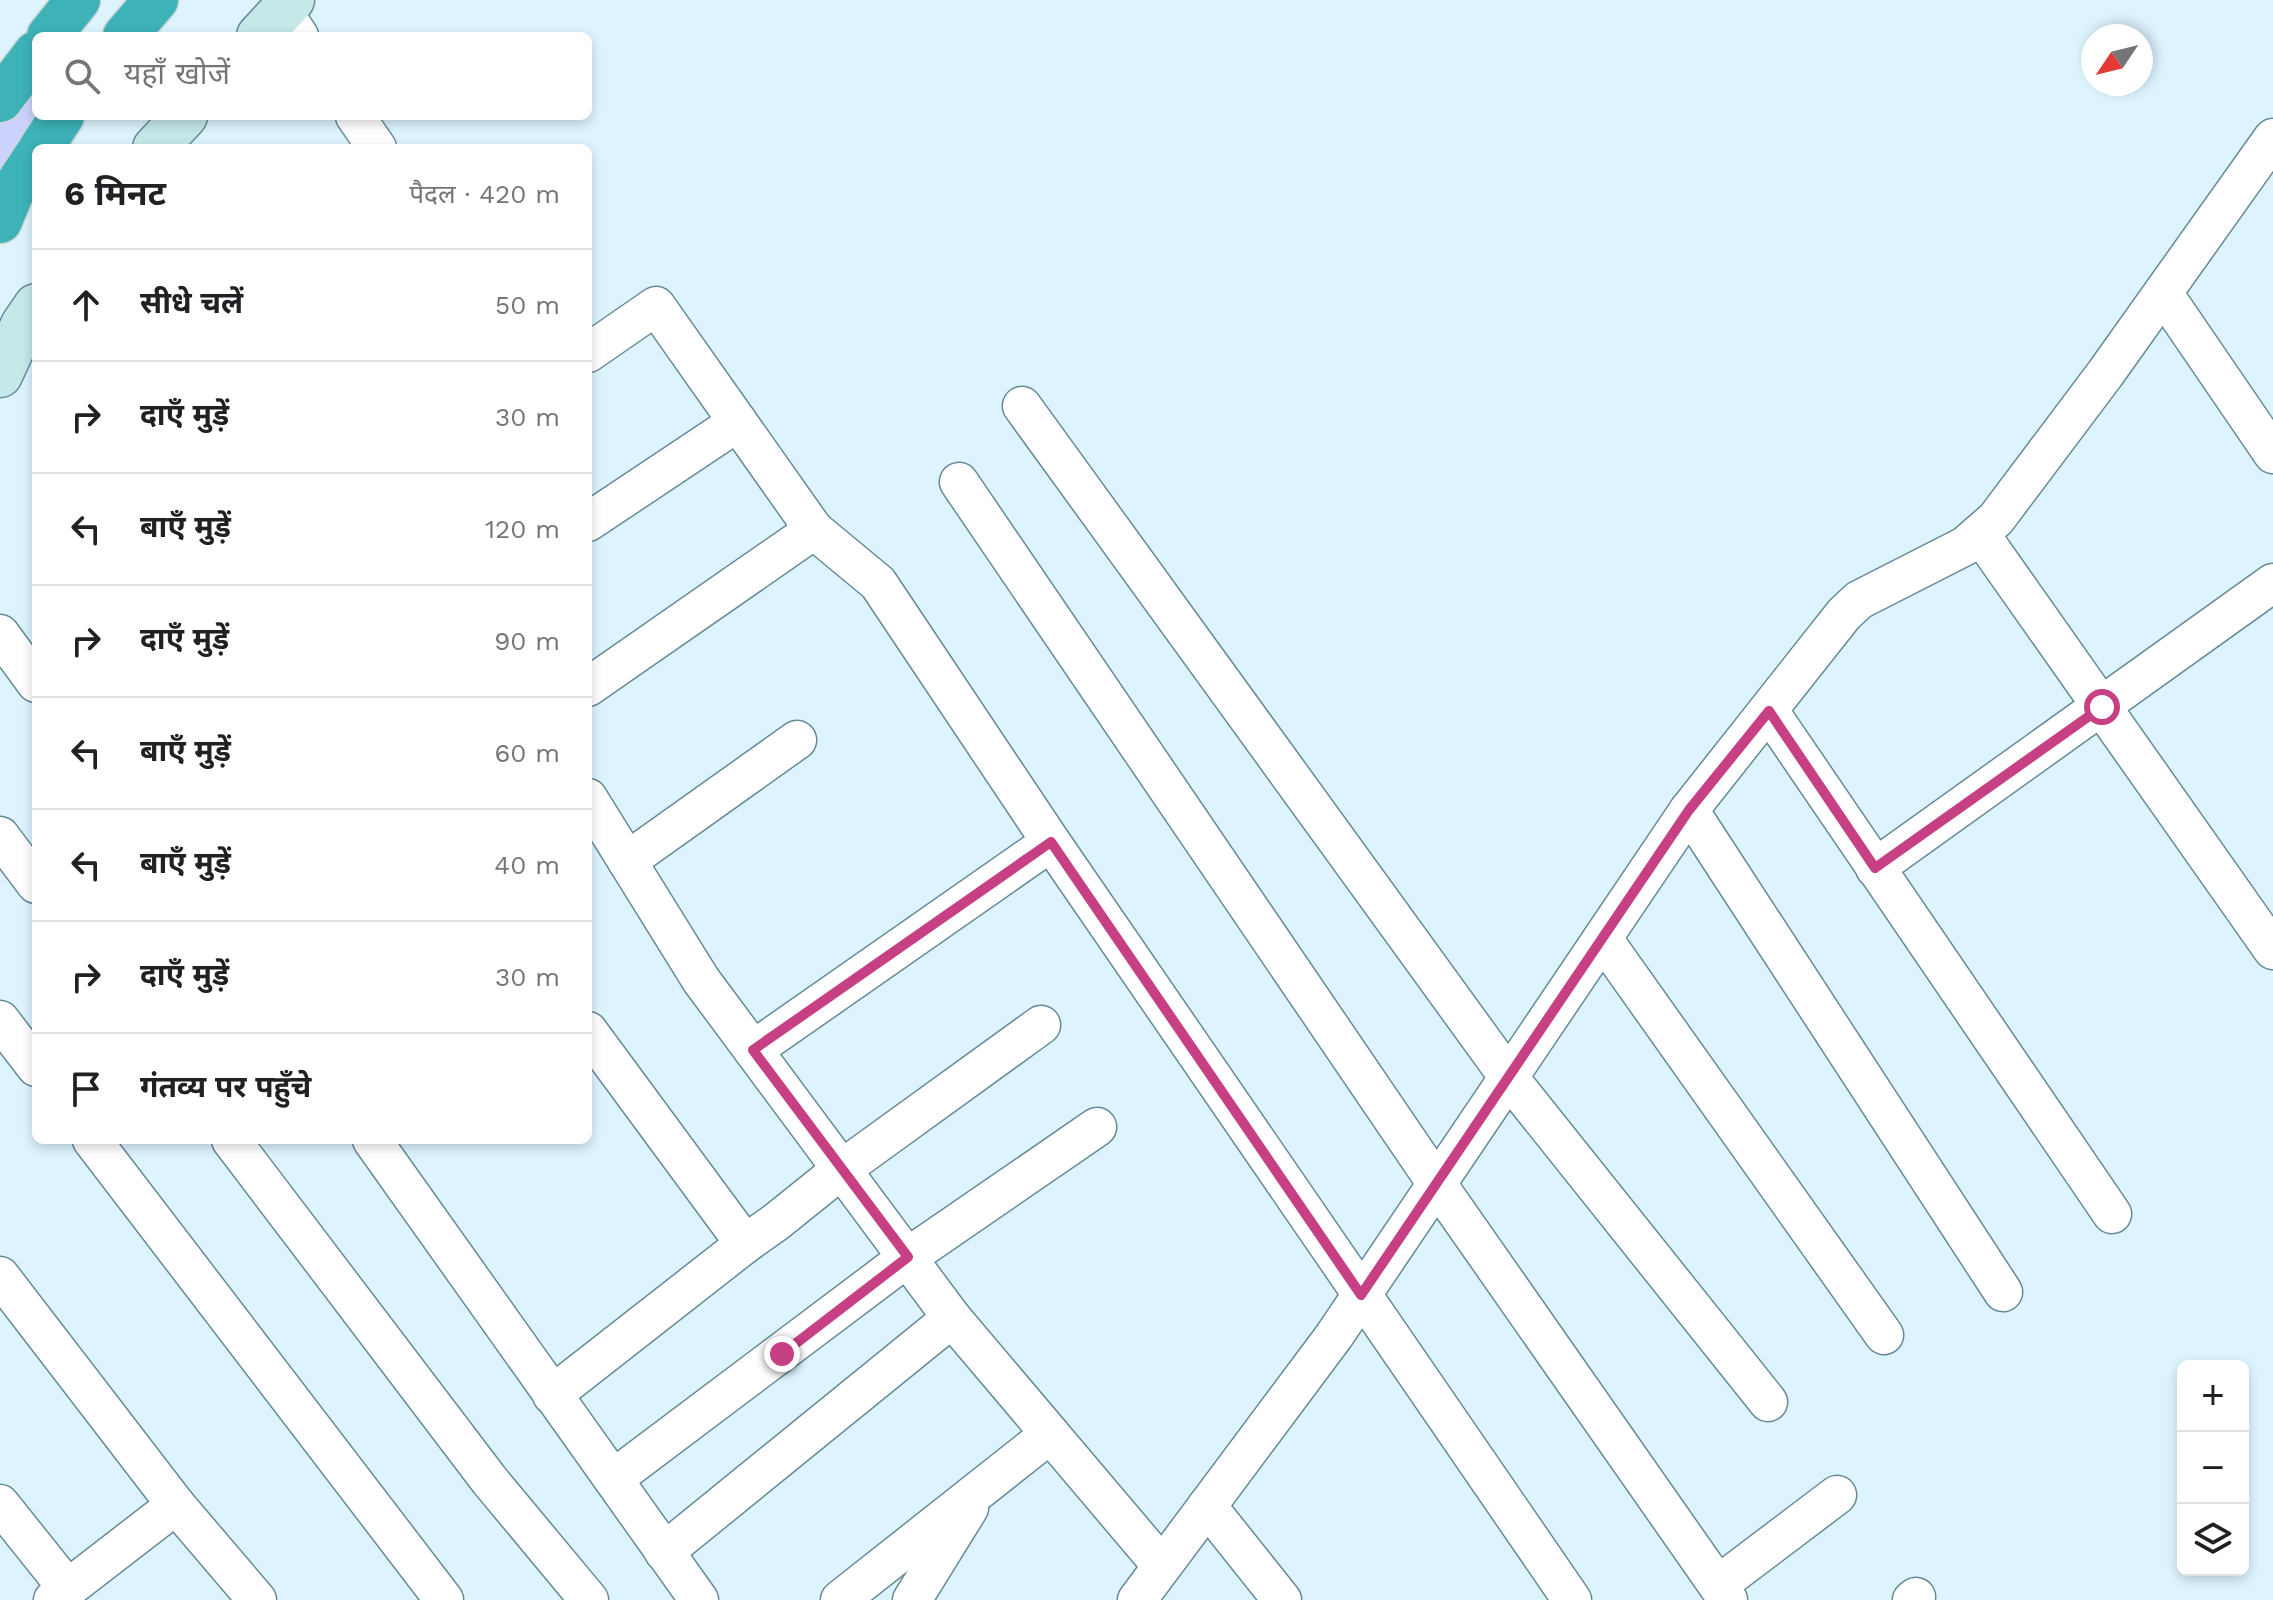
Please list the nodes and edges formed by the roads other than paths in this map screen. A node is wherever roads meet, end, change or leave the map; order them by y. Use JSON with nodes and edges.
{"nodes":[{"id":1,"x":78,"y":0,"type":"edge"},
{"id":2,"x":156,"y":0,"type":"edge"},
{"id":3,"x":52,"y":32,"type":"edge"},
{"id":4,"x":128,"y":32,"type":"edge"},
{"id":5,"x":32,"y":58,"type":"edge"},
{"id":6,"x":0,"y":100,"type":"edge"},
{"id":7,"x":59,"y":120,"type":"edge"},
{"id":8,"x":181,"y":120,"type":"edge"},
{"id":9,"x":358,"y":120,"type":"edge"},
{"id":10,"x":44,"y":144,"type":"edge"},
{"id":11,"x":159,"y":144,"type":"edge"},
{"id":12,"x":374,"y":144,"type":"edge"},
{"id":13,"x":2269,"y":156,"type":"edge"},
{"id":14,"x":32,"y":162,"type":"edge"},
{"id":15,"x":0,"y":221,"type":"edge"},
{"id":16,"x":2163,"y":293,"type":"junction"},
{"id":17,"x":32,"y":312,"type":"edge"},
{"id":18,"x":592,"y":350,"type":"edge"},
{"id":19,"x":0,"y":375,"type":"edge"},
{"id":20,"x":1022,"y":406,"type":"dead end"},
{"id":21,"x":738,"y":422,"type":"junction"},
{"id":22,"x":2273,"y":454,"type":"edge"},
{"id":23,"x":959,"y":482,"type":"dead end"},
{"id":24,"x":592,"y":519,"type":"edge"},
{"id":25,"x":814,"y":530,"type":"junction"},
{"id":26,"x":1980,"y":534,"type":"junction"},
{"id":27,"x":2273,"y":583,"type":"edge"},
{"id":28,"x":0,"y":634,"type":"edge"},
{"id":29,"x":32,"y":678,"type":"edge"},
{"id":30,"x":592,"y":684,"type":"edge"},
{"id":31,"x":2102,"y":707,"type":"junction"},
{"id":32,"x":1769,"y":711,"type":"junction"},
{"id":33,"x":797,"y":740,"type":"dead end"},
{"id":34,"x":592,"y":804,"type":"edge"},
{"id":35,"x":1689,"y":810,"type":"junction"},
{"id":36,"x":0,"y":836,"type":"edge"},
{"id":37,"x":1051,"y":842,"type":"junction"},
{"id":38,"x":627,"y":861,"type":"junction"},
{"id":39,"x":1875,"y":868,"type":"junction"},
{"id":40,"x":32,"y":879,"type":"edge"},
{"id":41,"x":1603,"y":939,"type":"junction"},
{"id":42,"x":2273,"y":950,"type":"edge"},
{"id":43,"x":0,"y":1020,"type":"edge"},
{"id":44,"x":1041,"y":1025,"type":"dead end"},
{"id":45,"x":592,"y":1036,"type":"edge"},
{"id":46,"x":753,"y":1050,"type":"junction"},
{"id":47,"x":32,"y":1062,"type":"edge"},
{"id":48,"x":1510,"y":1079,"type":"junction"},
{"id":49,"x":1097,"y":1127,"type":"dead end"},
{"id":50,"x":95,"y":1144,"type":"edge"},
{"id":51,"x":234,"y":1144,"type":"edge"},
{"id":52,"x":375,"y":1144,"type":"edge"},
{"id":53,"x":842,"y":1169,"type":"junction"},
{"id":54,"x":1437,"y":1184,"type":"junction"},
{"id":55,"x":2112,"y":1214,"type":"dead end"},
{"id":56,"x":745,"y":1244,"type":"junction"},
{"id":57,"x":908,"y":1257,"type":"junction"},
{"id":58,"x":0,"y":1276,"type":"edge"},
{"id":59,"x":2003,"y":1292,"type":"dead end"},
{"id":60,"x":1361,"y":1295,"type":"junction"},
{"id":61,"x":952,"y":1318,"type":"junction"},
{"id":62,"x":1884,"y":1335,"type":"dead end"},
{"id":63,"x":552,"y":1395,"type":"junction"},
{"id":64,"x":1768,"y":1402,"type":"dead end"},
{"id":65,"x":1050,"y":1434,"type":"junction"},
{"id":66,"x":613,"y":1479,"type":"junction"},
{"id":67,"x":983,"y":1485,"type":"junction"},
{"id":68,"x":1837,"y":1495,"type":"dead end"},
{"id":69,"x":0,"y":1504,"type":"edge"},
{"id":70,"x":176,"y":1505,"type":"junction"},
{"id":71,"x":1207,"y":1506,"type":"junction"},
{"id":72,"x":664,"y":1552,"type":"junction"},
{"id":73,"x":1162,"y":1566,"type":"junction"},
{"id":74,"x":1723,"y":1593,"type":"edge"},
{"id":75,"x":60,"y":1595,"type":"edge"},
{"id":76,"x":257,"y":1600,"type":"edge"},
{"id":77,"x":444,"y":1600,"type":"edge"},
{"id":78,"x":589,"y":1600,"type":"edge"},
{"id":79,"x":699,"y":1600,"type":"edge"},
{"id":80,"x":840,"y":1600,"type":"edge"},
{"id":81,"x":912,"y":1600,"type":"edge"},
{"id":82,"x":1137,"y":1600,"type":"edge"},
{"id":83,"x":1282,"y":1600,"type":"edge"},
{"id":84,"x":1572,"y":1600,"type":"edge"}],
"edges":[{"from":1,"to":3,"type":"highway"},
{"from":2,"to":4,"type":"highway"},
{"from":5,"to":6,"type":"highway"},
{"from":7,"to":10,"type":"highway"},
{"from":8,"to":11,"type":"street"},
{"from":9,"to":12,"type":"street"},
{"from":13,"to":16,"type":"street"},
{"from":14,"to":15,"type":"highway"},
{"from":16,"to":22,"type":"street"},
{"from":16,"to":26,"type":"street"},
{"from":17,"to":19,"type":"street"},
{"from":18,"to":21,"type":"street"},
{"from":20,"to":48,"type":"street"},
{"from":21,"to":24,"type":"street"},
{"from":21,"to":25,"type":"street"},
{"from":23,"to":54,"type":"street"},
{"from":25,"to":30,"type":"street"},
{"from":25,"to":37,"type":"street"},
{"from":26,"to":31,"type":"street"},
{"from":26,"to":32,"type":"street"},
{"from":27,"to":31,"type":"street"},
{"from":28,"to":29,"type":"street"},
{"from":31,"to":39,"type":"street"},
{"from":31,"to":42,"type":"street"},
{"from":32,"to":35,"type":"street"},
{"from":32,"to":39,"type":"street"},
{"from":33,"to":38,"type":"street"},
{"from":34,"to":38,"type":"street"},
{"from":35,"to":41,"type":"street"},
{"from":35,"to":59,"type":"street"},
{"from":36,"to":40,"type":"street"},
{"from":37,"to":46,"type":"street"},
{"from":37,"to":60,"type":"street"},
{"from":38,"to":46,"type":"street"},
{"from":39,"to":55,"type":"street"},
{"from":41,"to":48,"type":"street"},
{"from":41,"to":62,"type":"street"},
{"from":43,"to":47,"type":"street"},
{"from":44,"to":53,"type":"street"},
{"from":45,"to":56,"type":"street"},
{"from":46,"to":53,"type":"street"},
{"from":48,"to":54,"type":"street"},
{"from":48,"to":64,"type":"street"},
{"from":49,"to":57,"type":"street"},
{"from":50,"to":77,"type":"street"},
{"from":51,"to":78,"type":"street"},
{"from":52,"to":63,"type":"street"},
{"from":53,"to":56,"type":"street"},
{"from":53,"to":57,"type":"street"},
{"from":54,"to":60,"type":"street"},
{"from":54,"to":74,"type":"street"},
{"from":56,"to":63,"type":"street"},
{"from":57,"to":61,"type":"street"},
{"from":57,"to":66,"type":"street"},
{"from":58,"to":70,"type":"street"},
{"from":60,"to":71,"type":"street"},
{"from":60,"to":84,"type":"street"},
{"from":61,"to":65,"type":"street"},
{"from":61,"to":72,"type":"street"},
{"from":63,"to":66,"type":"street"},
{"from":65,"to":67,"type":"street"},
{"from":65,"to":73,"type":"street"},
{"from":66,"to":72,"type":"street"},
{"from":67,"to":80,"type":"street"},
{"from":67,"to":81,"type":"street"},
{"from":68,"to":74,"type":"street"},
{"from":69,"to":75,"type":"street"},
{"from":70,"to":75,"type":"street"},
{"from":70,"to":76,"type":"street"},
{"from":71,"to":73,"type":"street"},
{"from":71,"to":83,"type":"street"},
{"from":72,"to":79,"type":"street"},
{"from":73,"to":82,"type":"street"}]}
